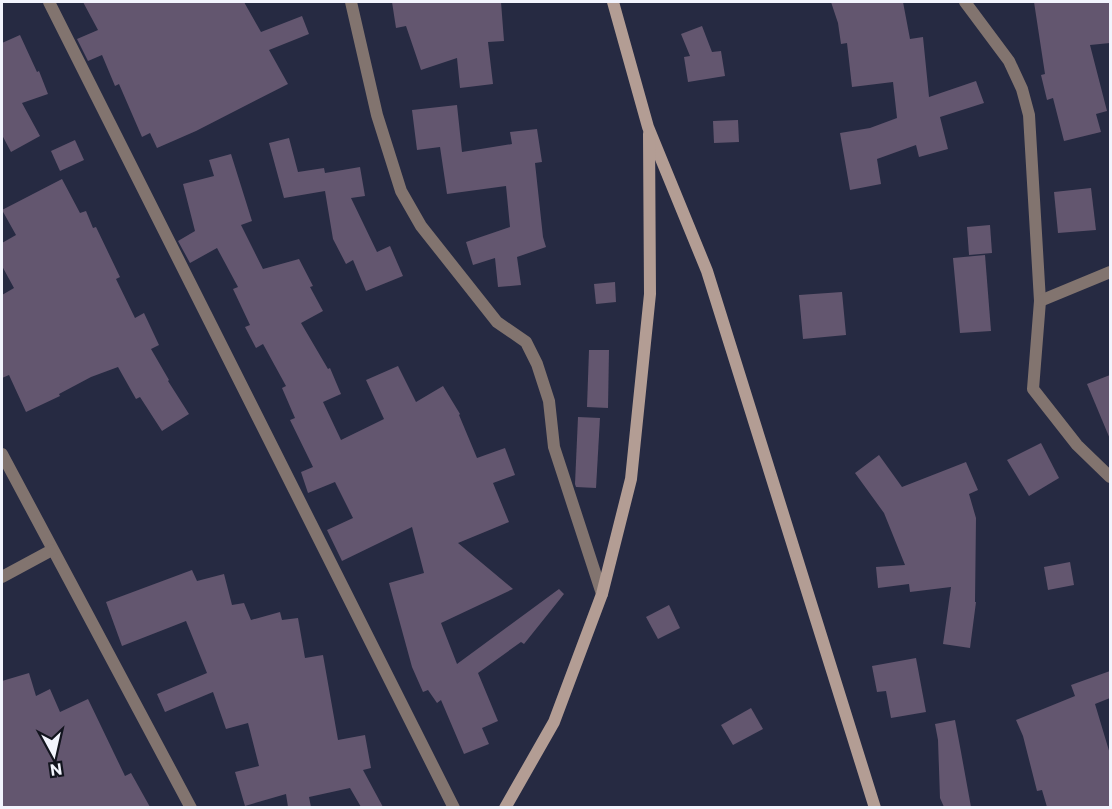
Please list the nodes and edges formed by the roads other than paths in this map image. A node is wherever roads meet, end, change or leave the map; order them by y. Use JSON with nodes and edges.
{"nodes":[{"id":1,"x":49,"y":2,"type":"edge"},
{"id":2,"x":351,"y":2,"type":"edge"},
{"id":3,"x":613,"y":2,"type":"edge"},
{"id":4,"x":965,"y":2,"type":"edge"},
{"id":5,"x":648,"y":127,"type":"junction"},
{"id":6,"x":1110,"y":272,"type":"edge"},
{"id":7,"x":1040,"y":301,"type":"junction"},
{"id":8,"x":2,"y":454,"type":"edge"},
{"id":9,"x":1110,"y":477,"type":"edge"},
{"id":10,"x":52,"y":550,"type":"junction"},
{"id":11,"x":2,"y":577,"type":"edge"},
{"id":12,"x":602,"y":594,"type":"junction"},
{"id":13,"x":191,"y":807,"type":"edge"},
{"id":14,"x":454,"y":807,"type":"edge"},
{"id":15,"x":505,"y":807,"type":"edge"},
{"id":16,"x":875,"y":807,"type":"edge"}],
"edges":[{"from":1,"to":14,"type":"street"},
{"from":2,"to":12,"type":"street"},
{"from":3,"to":5,"type":"main road"},
{"from":4,"to":7,"type":"street"},
{"from":5,"to":12,"type":"main road"},
{"from":5,"to":16,"type":"main road"},
{"from":6,"to":7,"type":"street"},
{"from":7,"to":9,"type":"street"},
{"from":8,"to":10,"type":"street"},
{"from":10,"to":11,"type":"street"},
{"from":10,"to":13,"type":"street"},
{"from":12,"to":15,"type":"main road"}]}
